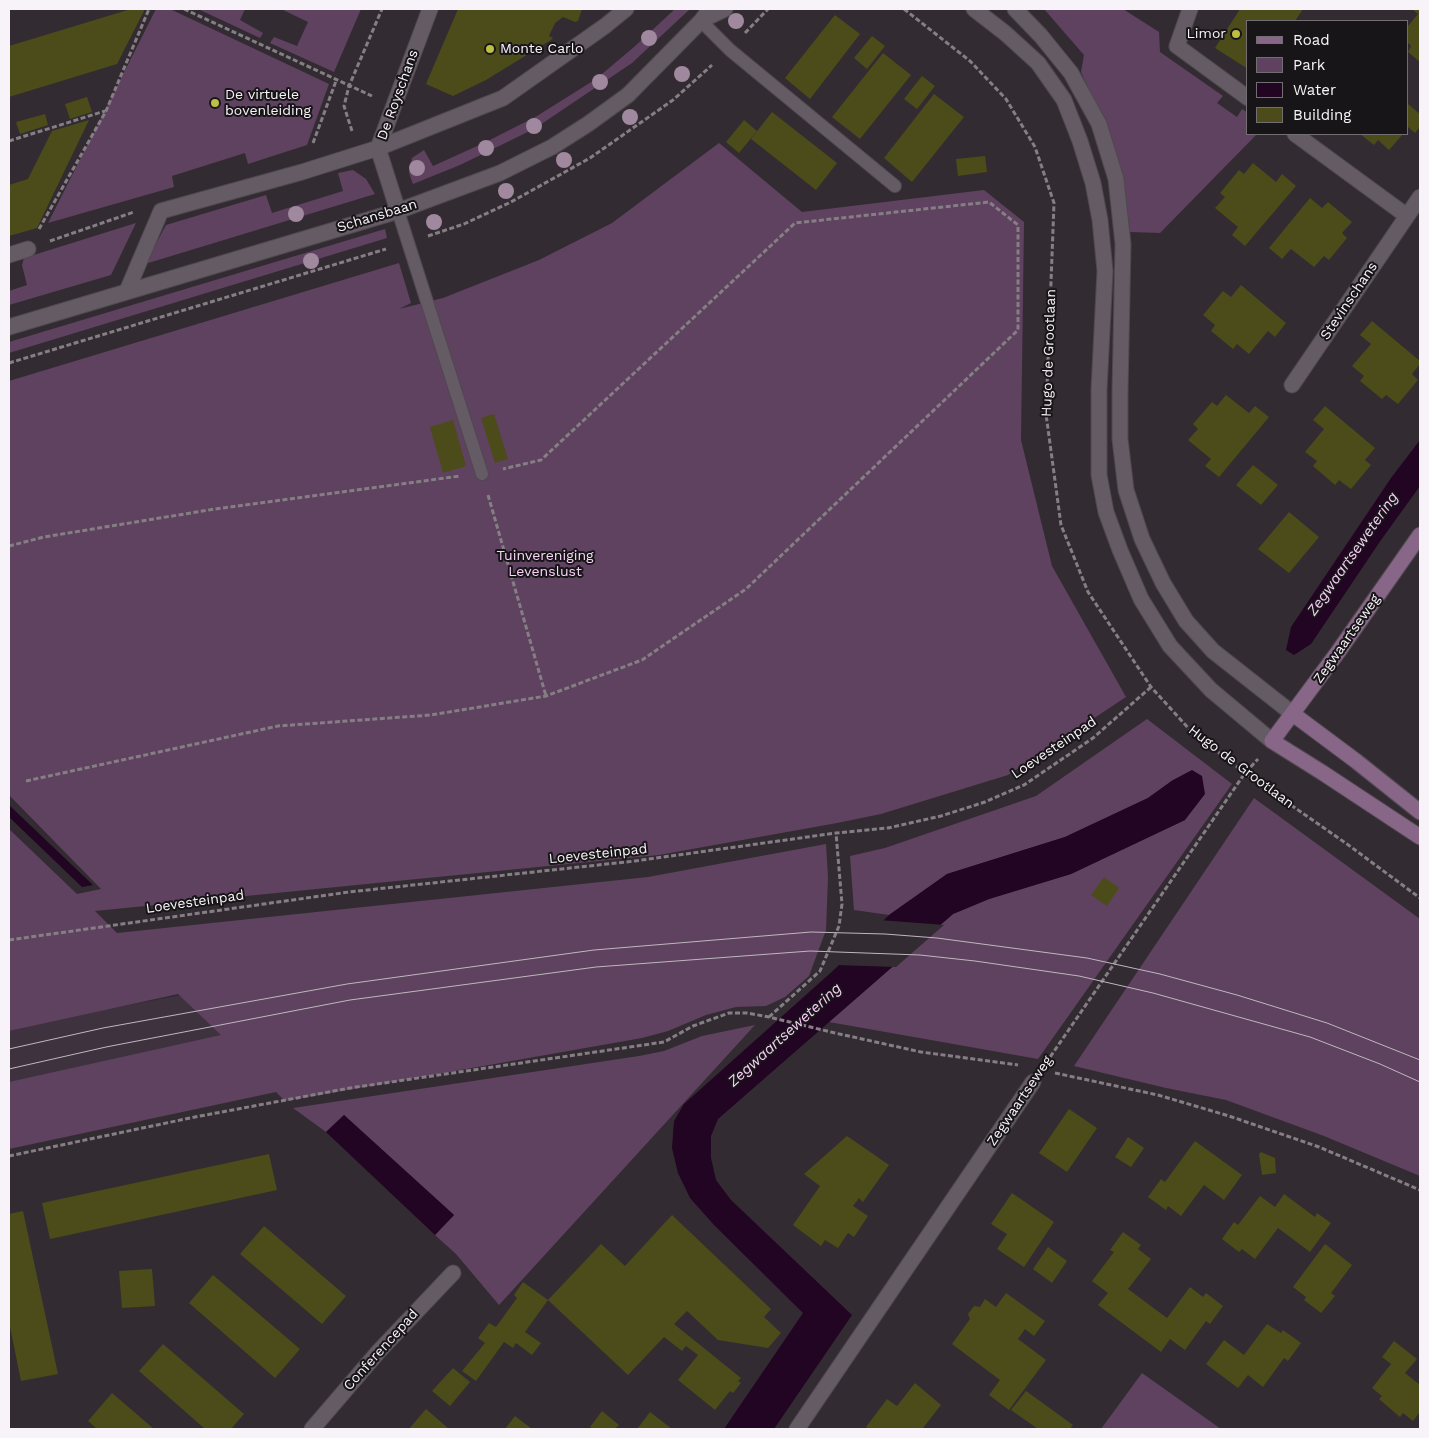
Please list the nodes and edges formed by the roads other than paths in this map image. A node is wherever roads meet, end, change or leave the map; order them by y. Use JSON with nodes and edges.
{"nodes":[{"id":1,"x":430,"y":9,"type":"edge"},
{"id":2,"x":626,"y":9,"type":"edge"},
{"id":3,"x":724,"y":9,"type":"edge"},
{"id":4,"x":974,"y":9,"type":"edge"},
{"id":5,"x":1015,"y":9,"type":"edge"},
{"id":6,"x":1190,"y":9,"type":"edge"},
{"id":7,"x":706,"y":15,"type":"edge"},
{"id":8,"x":1246,"y":97,"type":"edge"},
{"id":9,"x":1296,"y":135,"type":"edge"},
{"id":10,"x":378,"y":148,"type":"junction"},
{"id":11,"x":894,"y":186,"type":"dead end"},
{"id":12,"x":1420,"y":197,"type":"edge"},
{"id":13,"x":398,"y":210,"type":"junction"},
{"id":14,"x":1407,"y":216,"type":"junction"},
{"id":15,"x":28,"y":249,"type":"road end"},
{"id":16,"x":9,"y":255,"type":"edge"},
{"id":17,"x":127,"y":291,"type":"junction"},
{"id":18,"x":9,"y":327,"type":"edge"},
{"id":19,"x":1292,"y":385,"type":"dead end"},
{"id":20,"x":482,"y":474,"type":"road end"},
{"id":21,"x":1420,"y":535,"type":"edge"},
{"id":22,"x":1293,"y":714,"type":"junction"},
{"id":23,"x":1272,"y":741,"type":"junction"},
{"id":24,"x":1420,"y":812,"type":"edge"},
{"id":25,"x":1420,"y":837,"type":"edge"},
{"id":26,"x":1037,"y":1077,"type":"road end"},
{"id":27,"x":452,"y":1273,"type":"dead end"},
{"id":28,"x":312,"y":1429,"type":"edge"},
{"id":29,"x":796,"y":1429,"type":"edge"}],
"edges":[{"from":1,"to":10,"type":"street","name":"De Royschans"},
{"from":2,"to":10,"type":"street"},
{"from":3,"to":7,"type":"street","name":"Schansbaan"},
{"from":4,"to":23,"type":"street"},
{"from":5,"to":22,"type":"street"},
{"from":6,"to":8,"type":"street"},
{"from":7,"to":11,"type":"lane"},
{"from":7,"to":13,"type":"street","name":"Schansbaan"},
{"from":9,"to":14,"type":"street"},
{"from":10,"to":13,"type":"street","name":"De Royschans"},
{"from":10,"to":17,"type":"street"},
{"from":12,"to":14,"type":"street","name":"Stevinschans"},
{"from":13,"to":17,"type":"street","name":"Schansbaan"},
{"from":13,"to":20,"type":"lane"},
{"from":14,"to":19,"type":"street","name":"Stevinschans"},
{"from":15,"to":16,"type":"street"},
{"from":17,"to":18,"type":"street","name":"Schansbaan"},
{"from":21,"to":22,"type":"main road","name":"Zegwaartseweg"},
{"from":22,"to":23,"type":"main road","name":"Zegwaartseweg"},
{"from":22,"to":24,"type":"main road"},
{"from":23,"to":25,"type":"main road"},
{"from":26,"to":29,"type":"street","name":"Zegwaartseweg"},
{"from":27,"to":28,"type":"street","name":"Conferencepad"}]}
